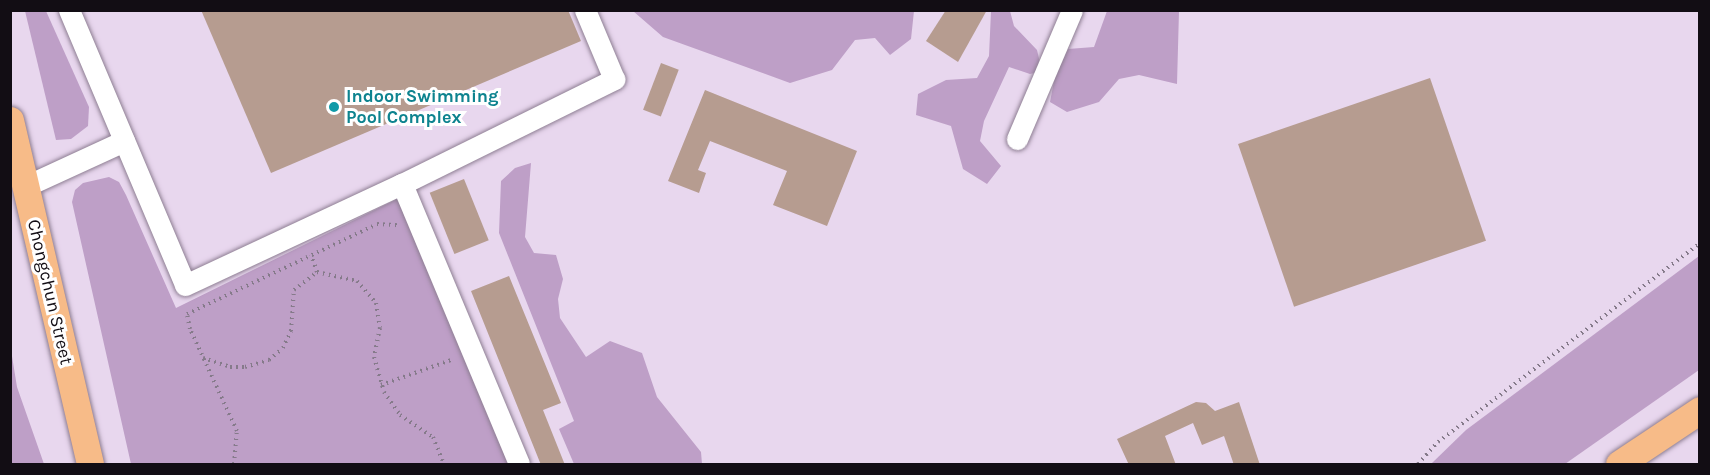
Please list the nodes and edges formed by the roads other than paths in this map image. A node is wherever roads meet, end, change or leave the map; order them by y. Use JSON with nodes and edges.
{"nodes":[{"id":1,"x":69,"y":10,"type":"edge"},
{"id":2,"x":585,"y":10,"type":"edge"},
{"id":3,"x":1072,"y":10,"type":"edge"},
{"id":4,"x":10,"y":120,"type":"edge"},
{"id":5,"x":1017,"y":139,"type":"dead end"},
{"id":6,"x":124,"y":141,"type":"junction"},
{"id":7,"x":402,"y":184,"type":"junction"},
{"id":8,"x":26,"y":186,"type":"junction"},
{"id":9,"x":1700,"y":410,"type":"edge"},
{"id":10,"x":90,"y":465,"type":"edge"},
{"id":11,"x":519,"y":465,"type":"edge"},
{"id":12,"x":1619,"y":465,"type":"edge"}],
"edges":[{"from":1,"to":6,"type":"lane"},
{"from":2,"to":7,"type":"lane"},
{"from":3,"to":5,"type":"lane"},
{"from":4,"to":8,"type":"main road","name":"Chongchun Street"},
{"from":6,"to":7,"type":"lane"},
{"from":6,"to":8,"type":"lane"},
{"from":7,"to":11,"type":"lane"},
{"from":8,"to":10,"type":"main road","name":"Chongchun Street"},
{"from":9,"to":12,"type":"main road"}]}
